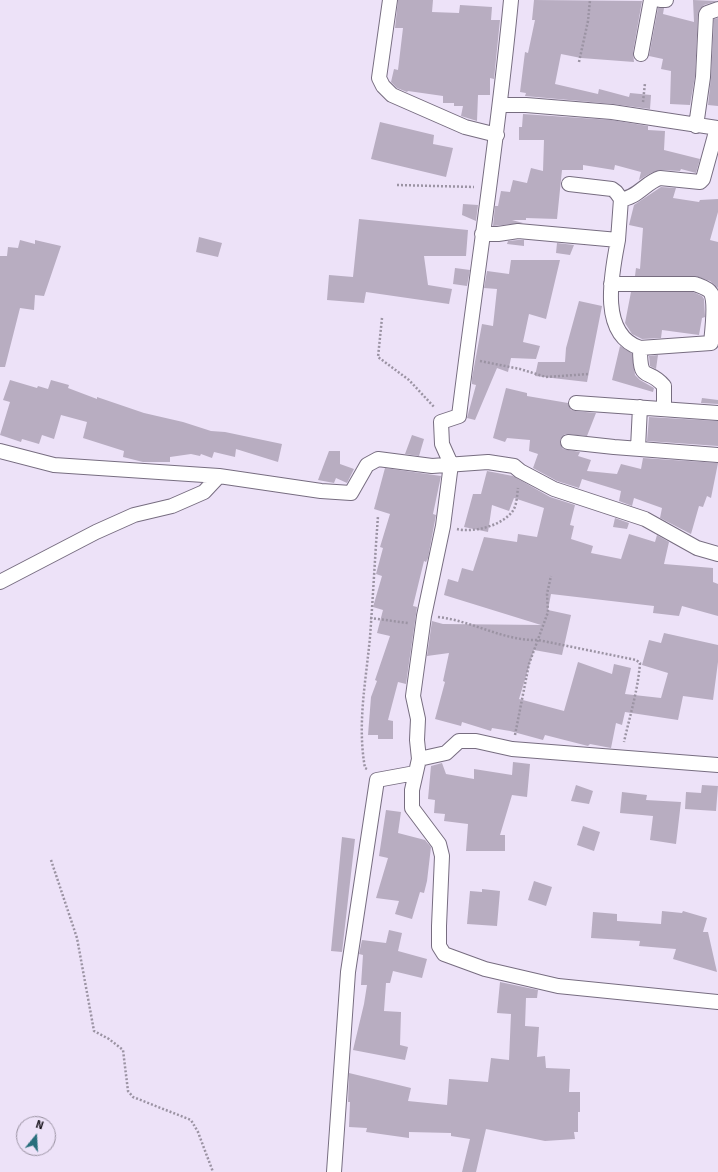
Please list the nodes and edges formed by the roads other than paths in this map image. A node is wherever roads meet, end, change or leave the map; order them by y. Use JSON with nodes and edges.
{"nodes":[{"id":1,"x":390,"y":0,"type":"edge"},
{"id":2,"x":511,"y":0,"type":"edge"},
{"id":3,"x":651,"y":0,"type":"edge"},
{"id":4,"x":660,"y":0,"type":"edge"},
{"id":5,"x":666,"y":0,"type":"edge"},
{"id":6,"x":718,"y":9,"type":"edge"},
{"id":7,"x":641,"y":54,"type":"dead end"},
{"id":8,"x":501,"y":105,"type":"junction"},
{"id":9,"x":696,"y":126,"type":"junction"},
{"id":10,"x":717,"y":128,"type":"edge"},
{"id":11,"x":497,"y":135,"type":"junction"},
{"id":12,"x":569,"y":184,"type":"dead end"},
{"id":13,"x":621,"y":199,"type":"junction"},
{"id":14,"x":482,"y":234,"type":"junction"},
{"id":15,"x":618,"y":240,"type":"junction"},
{"id":16,"x":610,"y":284,"type":"junction"},
{"id":17,"x":715,"y":291,"type":"edge"},
{"id":18,"x":640,"y":348,"type":"junction"},
{"id":19,"x":576,"y":403,"type":"dead end"},
{"id":20,"x":640,"y":407,"type":"junction"},
{"id":21,"x":664,"y":408,"type":"junction"},
{"id":22,"x":718,"y":413,"type":"edge"},
{"id":23,"x":568,"y":442,"type":"dead end"},
{"id":24,"x":638,"y":448,"type":"junction"},
{"id":25,"x":0,"y":451,"type":"edge"},
{"id":26,"x":718,"y":455,"type":"edge"},
{"id":27,"x":451,"y":464,"type":"junction"},
{"id":28,"x":219,"y":476,"type":"junction"},
{"id":29,"x":718,"y":554,"type":"edge"},
{"id":30,"x":0,"y":582,"type":"edge"},
{"id":31,"x":419,"y":759,"type":"junction"},
{"id":32,"x":718,"y":765,"type":"edge"},
{"id":33,"x":415,"y":773,"type":"junction"},
{"id":34,"x":718,"y":1002,"type":"edge"},
{"id":35,"x":334,"y":1172,"type":"edge"}],
"edges":[{"from":1,"to":11,"type":"street"},
{"from":2,"to":8,"type":"street"},
{"from":3,"to":7,"type":"street"},
{"from":4,"to":5,"type":"street"},
{"from":6,"to":9,"type":"street"},
{"from":8,"to":9,"type":"street"},
{"from":8,"to":11,"type":"street"},
{"from":9,"to":10,"type":"street"},
{"from":10,"to":13,"type":"street"},
{"from":11,"to":14,"type":"street"},
{"from":12,"to":13,"type":"street"},
{"from":13,"to":15,"type":"street"},
{"from":14,"to":15,"type":"street"},
{"from":14,"to":27,"type":"street"},
{"from":15,"to":16,"type":"street"},
{"from":16,"to":17,"type":"street"},
{"from":16,"to":18,"type":"street"},
{"from":17,"to":18,"type":"street"},
{"from":18,"to":21,"type":"street"},
{"from":19,"to":20,"type":"street"},
{"from":20,"to":21,"type":"street"},
{"from":20,"to":24,"type":"street"},
{"from":21,"to":22,"type":"street"},
{"from":23,"to":24,"type":"street"},
{"from":24,"to":26,"type":"street"},
{"from":25,"to":28,"type":"street"},
{"from":27,"to":28,"type":"street"},
{"from":27,"to":29,"type":"street"},
{"from":27,"to":31,"type":"street"},
{"from":28,"to":30,"type":"street"},
{"from":31,"to":32,"type":"street"},
{"from":31,"to":33,"type":"street"},
{"from":33,"to":34,"type":"street"},
{"from":33,"to":35,"type":"street"}]}
